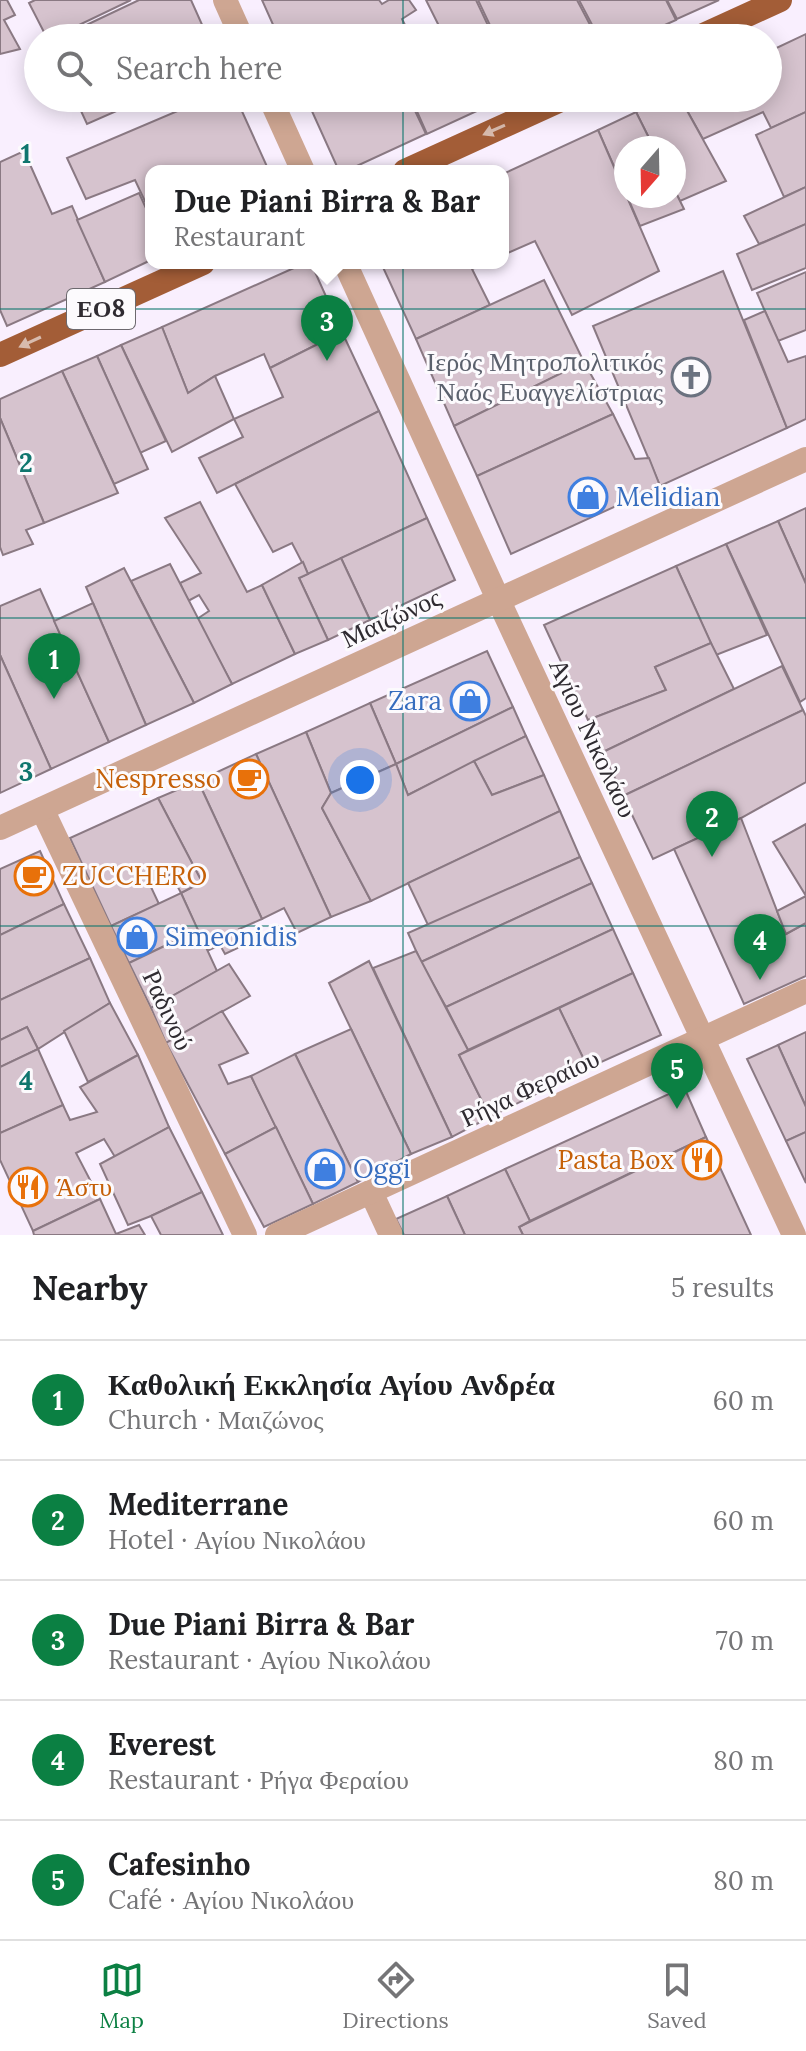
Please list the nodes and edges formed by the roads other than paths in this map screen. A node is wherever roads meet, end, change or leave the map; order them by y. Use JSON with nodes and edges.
{"nodes":[{"id":1,"x":225,"y":0,"type":"edge"},
{"id":2,"x":780,"y":0,"type":"edge"},
{"id":3,"x":236,"y":24,"type":"edge"},
{"id":4,"x":728,"y":24,"type":"edge"},
{"id":5,"x":276,"y":112,"type":"edge"},
{"id":6,"x":534,"y":112,"type":"edge"},
{"id":7,"x":300,"y":165,"type":"edge"},
{"id":8,"x":418,"y":165,"type":"edge"},
{"id":9,"x":190,"y":269,"type":"edge"},
{"id":10,"x":348,"y":269,"type":"edge"},
{"id":11,"x":0,"y":355,"type":"edge"},
{"id":12,"x":806,"y":459,"type":"edge"},
{"id":13,"x":498,"y":599,"type":"junction"},
{"id":14,"x":42,"y":809,"type":"junction"},
{"id":15,"x":0,"y":828,"type":"edge"},
{"id":16,"x":806,"y":991,"type":"edge"},
{"id":17,"x":702,"y":1039,"type":"junction"},
{"id":18,"x":371,"y":1192,"type":"junction"},
{"id":19,"x":245,"y":1235,"type":"edge"},
{"id":20,"x":277,"y":1235,"type":"edge"},
{"id":21,"x":391,"y":1235,"type":"edge"},
{"id":22,"x":794,"y":1235,"type":"edge"}],
"edges":[{"from":1,"to":3,"type":"street"},
{"from":2,"to":4,"type":"main road"},
{"from":5,"to":7,"type":"street"},
{"from":6,"to":8,"type":"main road","one_way":true},
{"from":9,"to":11,"type":"main road","number":"ΕΟ8","one_way":true},
{"from":10,"to":13,"type":"street","name":"Αγίου Νικολάου"},
{"from":12,"to":13,"type":"street","name":"Μαιζώνος"},
{"from":13,"to":14,"type":"street","name":"Μαιζώνος"},
{"from":13,"to":17,"type":"street","name":"Αγίου Νικολάου"},
{"from":14,"to":15,"type":"street","name":"Μαιζώνος"},
{"from":14,"to":19,"type":"street","name":"Ραδινού"},
{"from":16,"to":17,"type":"street","name":"Ρήγα Φεραίου"},
{"from":17,"to":18,"type":"street","name":"Ρήγα Φεραίου"},
{"from":17,"to":22,"type":"street","name":"Αγίου Νικολάου"},
{"from":18,"to":20,"type":"street","name":"Ρήγα Φεραίου"},
{"from":18,"to":21,"type":"street"}]}
